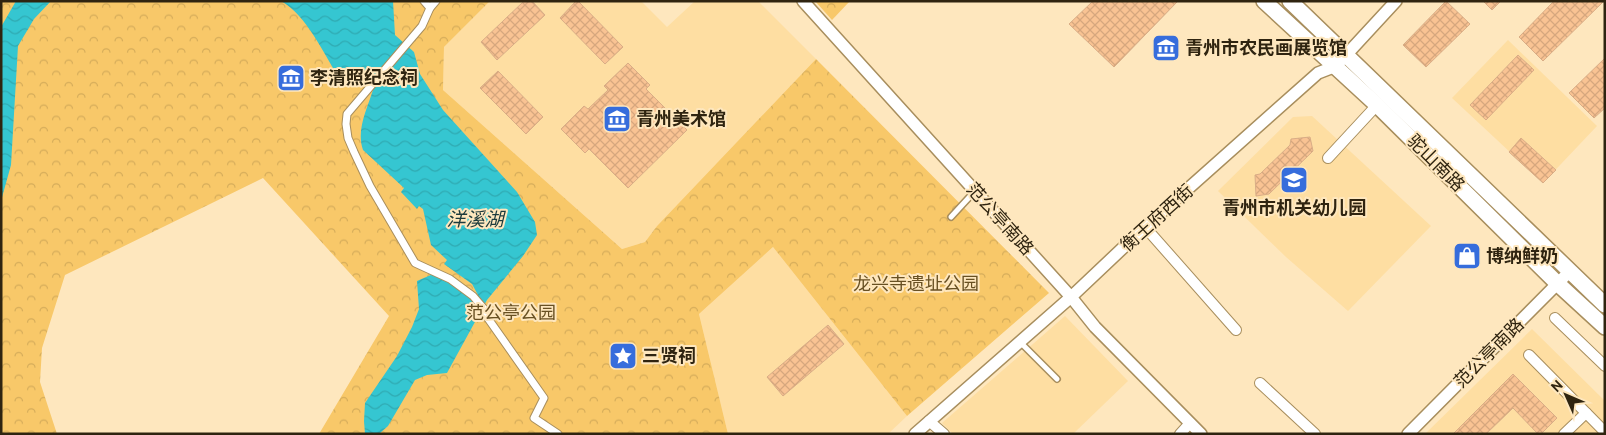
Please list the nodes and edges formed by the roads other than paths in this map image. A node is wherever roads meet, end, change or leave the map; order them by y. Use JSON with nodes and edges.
{"nodes":[{"id":1,"x":424,"y":1,"type":"edge"},
{"id":2,"x":436,"y":1,"type":"edge"},
{"id":3,"x":803,"y":1,"type":"edge"},
{"id":4,"x":1264,"y":1,"type":"edge"},
{"id":5,"x":1290,"y":1,"type":"edge"},
{"id":6,"x":1396,"y":1,"type":"edge"},
{"id":7,"x":430,"y":8,"type":"junction"},
{"id":8,"x":1346,"y":54,"type":"junction"},
{"id":9,"x":1336,"y":66,"type":"junction"},
{"id":10,"x":1378,"y":105,"type":"junction"},
{"id":11,"x":1328,"y":158,"type":"dead end"},
{"id":12,"x":974,"y":191,"type":"junction"},
{"id":13,"x":950,"y":217,"type":"dead end"},
{"id":14,"x":1145,"y":227,"type":"junction"},
{"id":15,"x":1570,"y":271,"type":"junction"},
{"id":16,"x":1557,"y":283,"type":"junction"},
{"id":17,"x":1071,"y":297,"type":"junction"},
{"id":18,"x":1605,"y":305,"type":"edge"},
{"id":19,"x":1555,"y":318,"type":"dead end"},
{"id":20,"x":1605,"y":327,"type":"edge"},
{"id":21,"x":1236,"y":330,"type":"dead end"},
{"id":22,"x":1020,"y":342,"type":"junction"},
{"id":23,"x":1529,"y":355,"type":"dead end"},
{"id":24,"x":1605,"y":366,"type":"edge"},
{"id":25,"x":1057,"y":379,"type":"dead end"},
{"id":26,"x":1260,"y":383,"type":"dead end"},
{"id":27,"x":1586,"y":413,"type":"junction"},
{"id":28,"x":929,"y":421,"type":"junction"},
{"id":29,"x":1190,"y":423,"type":"junction"},
{"id":30,"x":1605,"y":432,"type":"edge"},
{"id":31,"x":558,"y":434,"type":"edge"},
{"id":32,"x":915,"y":434,"type":"edge"},
{"id":33,"x":944,"y":434,"type":"edge"},
{"id":34,"x":1180,"y":434,"type":"edge"},
{"id":35,"x":1201,"y":434,"type":"edge"},
{"id":36,"x":1315,"y":434,"type":"edge"},
{"id":37,"x":1408,"y":434,"type":"edge"},
{"id":38,"x":1564,"y":434,"type":"edge"}],
"edges":[{"from":1,"to":7,"type":"street"},
{"from":2,"to":7,"type":"street"},
{"from":3,"to":12,"type":"street","name":"范公亭南路"},
{"from":4,"to":9,"type":"main road","name":"驼山南路"},
{"from":5,"to":8,"type":"main road","name":"驼山南路"},
{"from":6,"to":8,"type":"street","name":"衡王府西街"},
{"from":7,"to":31,"type":"street"},
{"from":8,"to":9,"type":"street","name":"衡王府西街"},
{"from":8,"to":15,"type":"main road","name":"驼山南路"},
{"from":9,"to":10,"type":"main road","name":"驼山南路"},
{"from":9,"to":14,"type":"street","name":"衡王府西街"},
{"from":10,"to":11,"type":"street"},
{"from":10,"to":16,"type":"main road","name":"驼山南路"},
{"from":12,"to":13,"type":"lane"},
{"from":12,"to":17,"type":"street","name":"范公亭南路"},
{"from":14,"to":17,"type":"street","name":"衡王府西街"},
{"from":14,"to":21,"type":"street"},
{"from":15,"to":16,"type":"street","name":"范公亭南路"},
{"from":15,"to":18,"type":"main road","name":"驼山南路"},
{"from":16,"to":20,"type":"main road","name":"驼山南路"},
{"from":16,"to":37,"type":"street","name":"范公亭南路"},
{"from":17,"to":22,"type":"street","name":"衡王府西街"},
{"from":17,"to":29,"type":"street","name":"范公亭南路"},
{"from":19,"to":24,"type":"street"},
{"from":22,"to":25,"type":"lane"},
{"from":22,"to":28,"type":"street","name":"衡王府西街"},
{"from":23,"to":27,"type":"street"},
{"from":26,"to":36,"type":"street"},
{"from":27,"to":30,"type":"street"},
{"from":27,"to":38,"type":"street"},
{"from":28,"to":32,"type":"street","name":"衡王府西街"},
{"from":28,"to":33,"type":"street"},
{"from":29,"to":34,"type":"street"},
{"from":29,"to":35,"type":"street","name":"范公亭南路"}]}
